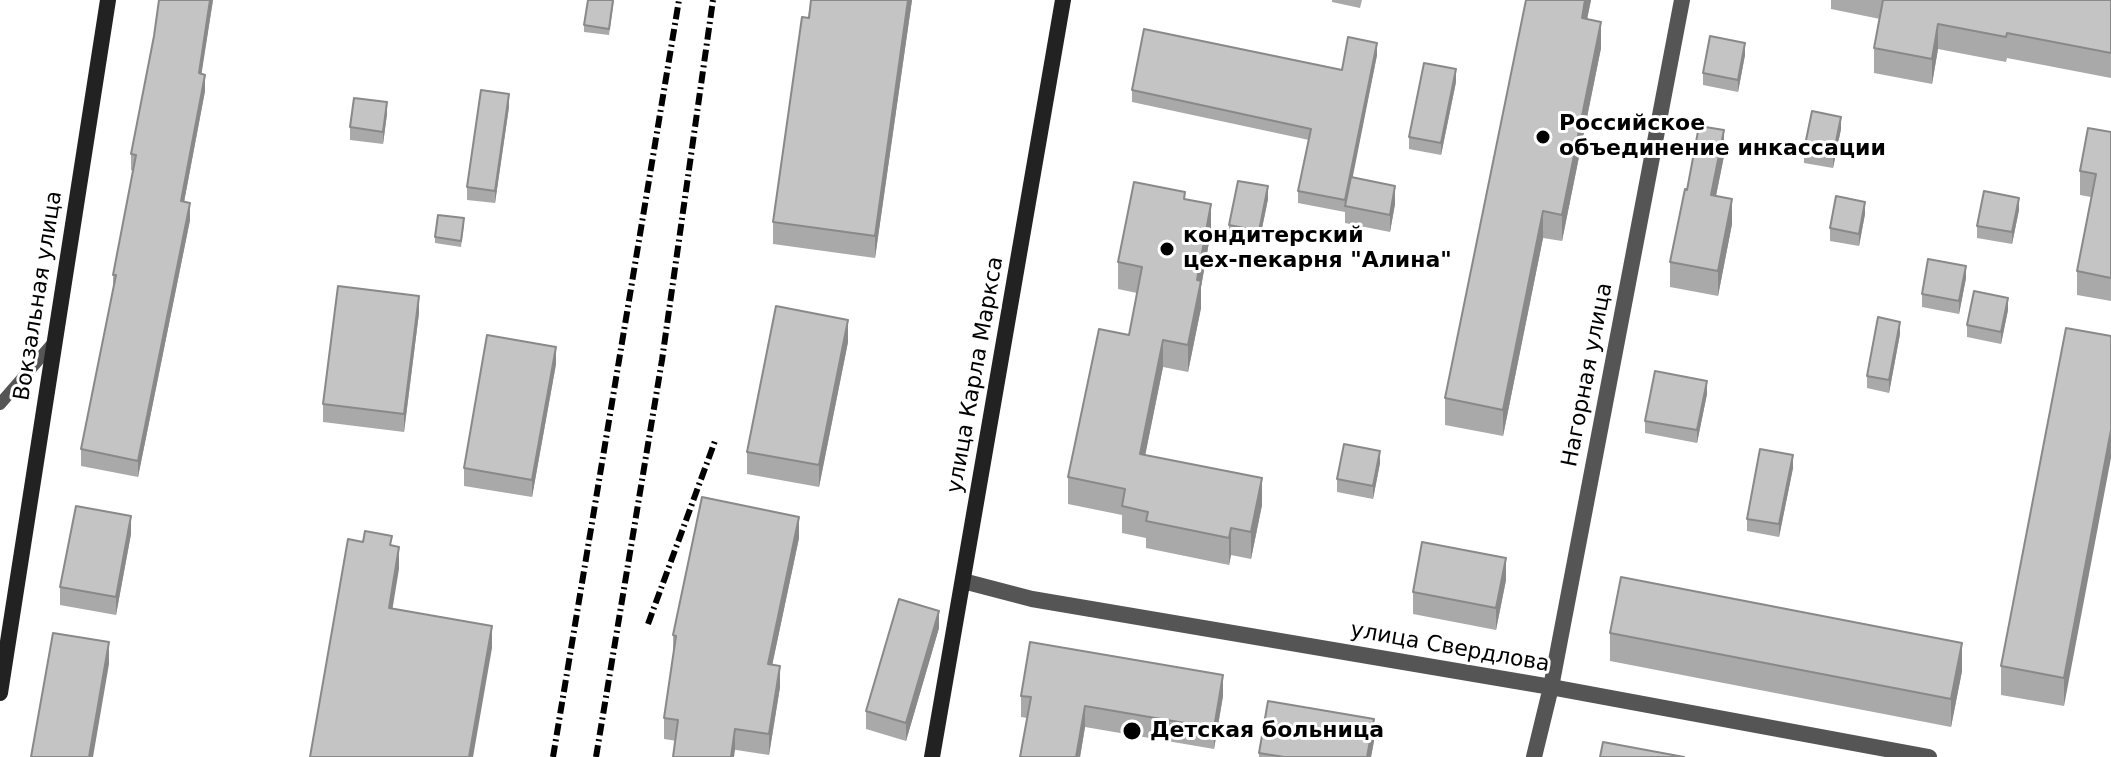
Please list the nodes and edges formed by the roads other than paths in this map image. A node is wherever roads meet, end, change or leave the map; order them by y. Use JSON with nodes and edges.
{"nodes":[{"id":1,"x":108,"y":0,"type":"edge"},
{"id":2,"x":1063,"y":0,"type":"edge"},
{"id":3,"x":1682,"y":0,"type":"edge"},
{"id":4,"x":54,"y":342,"type":"junction"},
{"id":5,"x":0,"y":404,"type":"edge"},
{"id":6,"x":963,"y":581,"type":"junction"},
{"id":7,"x":1551,"y":687,"type":"junction"},
{"id":8,"x":0,"y":693,"type":"edge"},
{"id":9,"x":1921,"y":756,"type":"edge"},
{"id":10,"x":932,"y":757,"type":"edge"},
{"id":11,"x":1534,"y":757,"type":"edge"}],
"edges":[{"from":1,"to":4,"type":"street","name":"Вокзальная улица"},
{"from":2,"to":6,"type":"street","name":"улица Карла Маркса"},
{"from":3,"to":7,"type":"street","name":"Нагорная улица"},
{"from":4,"to":5,"type":"lane"},
{"from":4,"to":8,"type":"street","name":"Вокзальная улица"},
{"from":6,"to":7,"type":"street","name":"улица Свердлова"},
{"from":6,"to":10,"type":"street","name":"улица Карла Маркса"},
{"from":7,"to":9,"type":"street","name":"улица Свердлова"},
{"from":7,"to":11,"type":"street","name":"Нагорная улица"}]}
